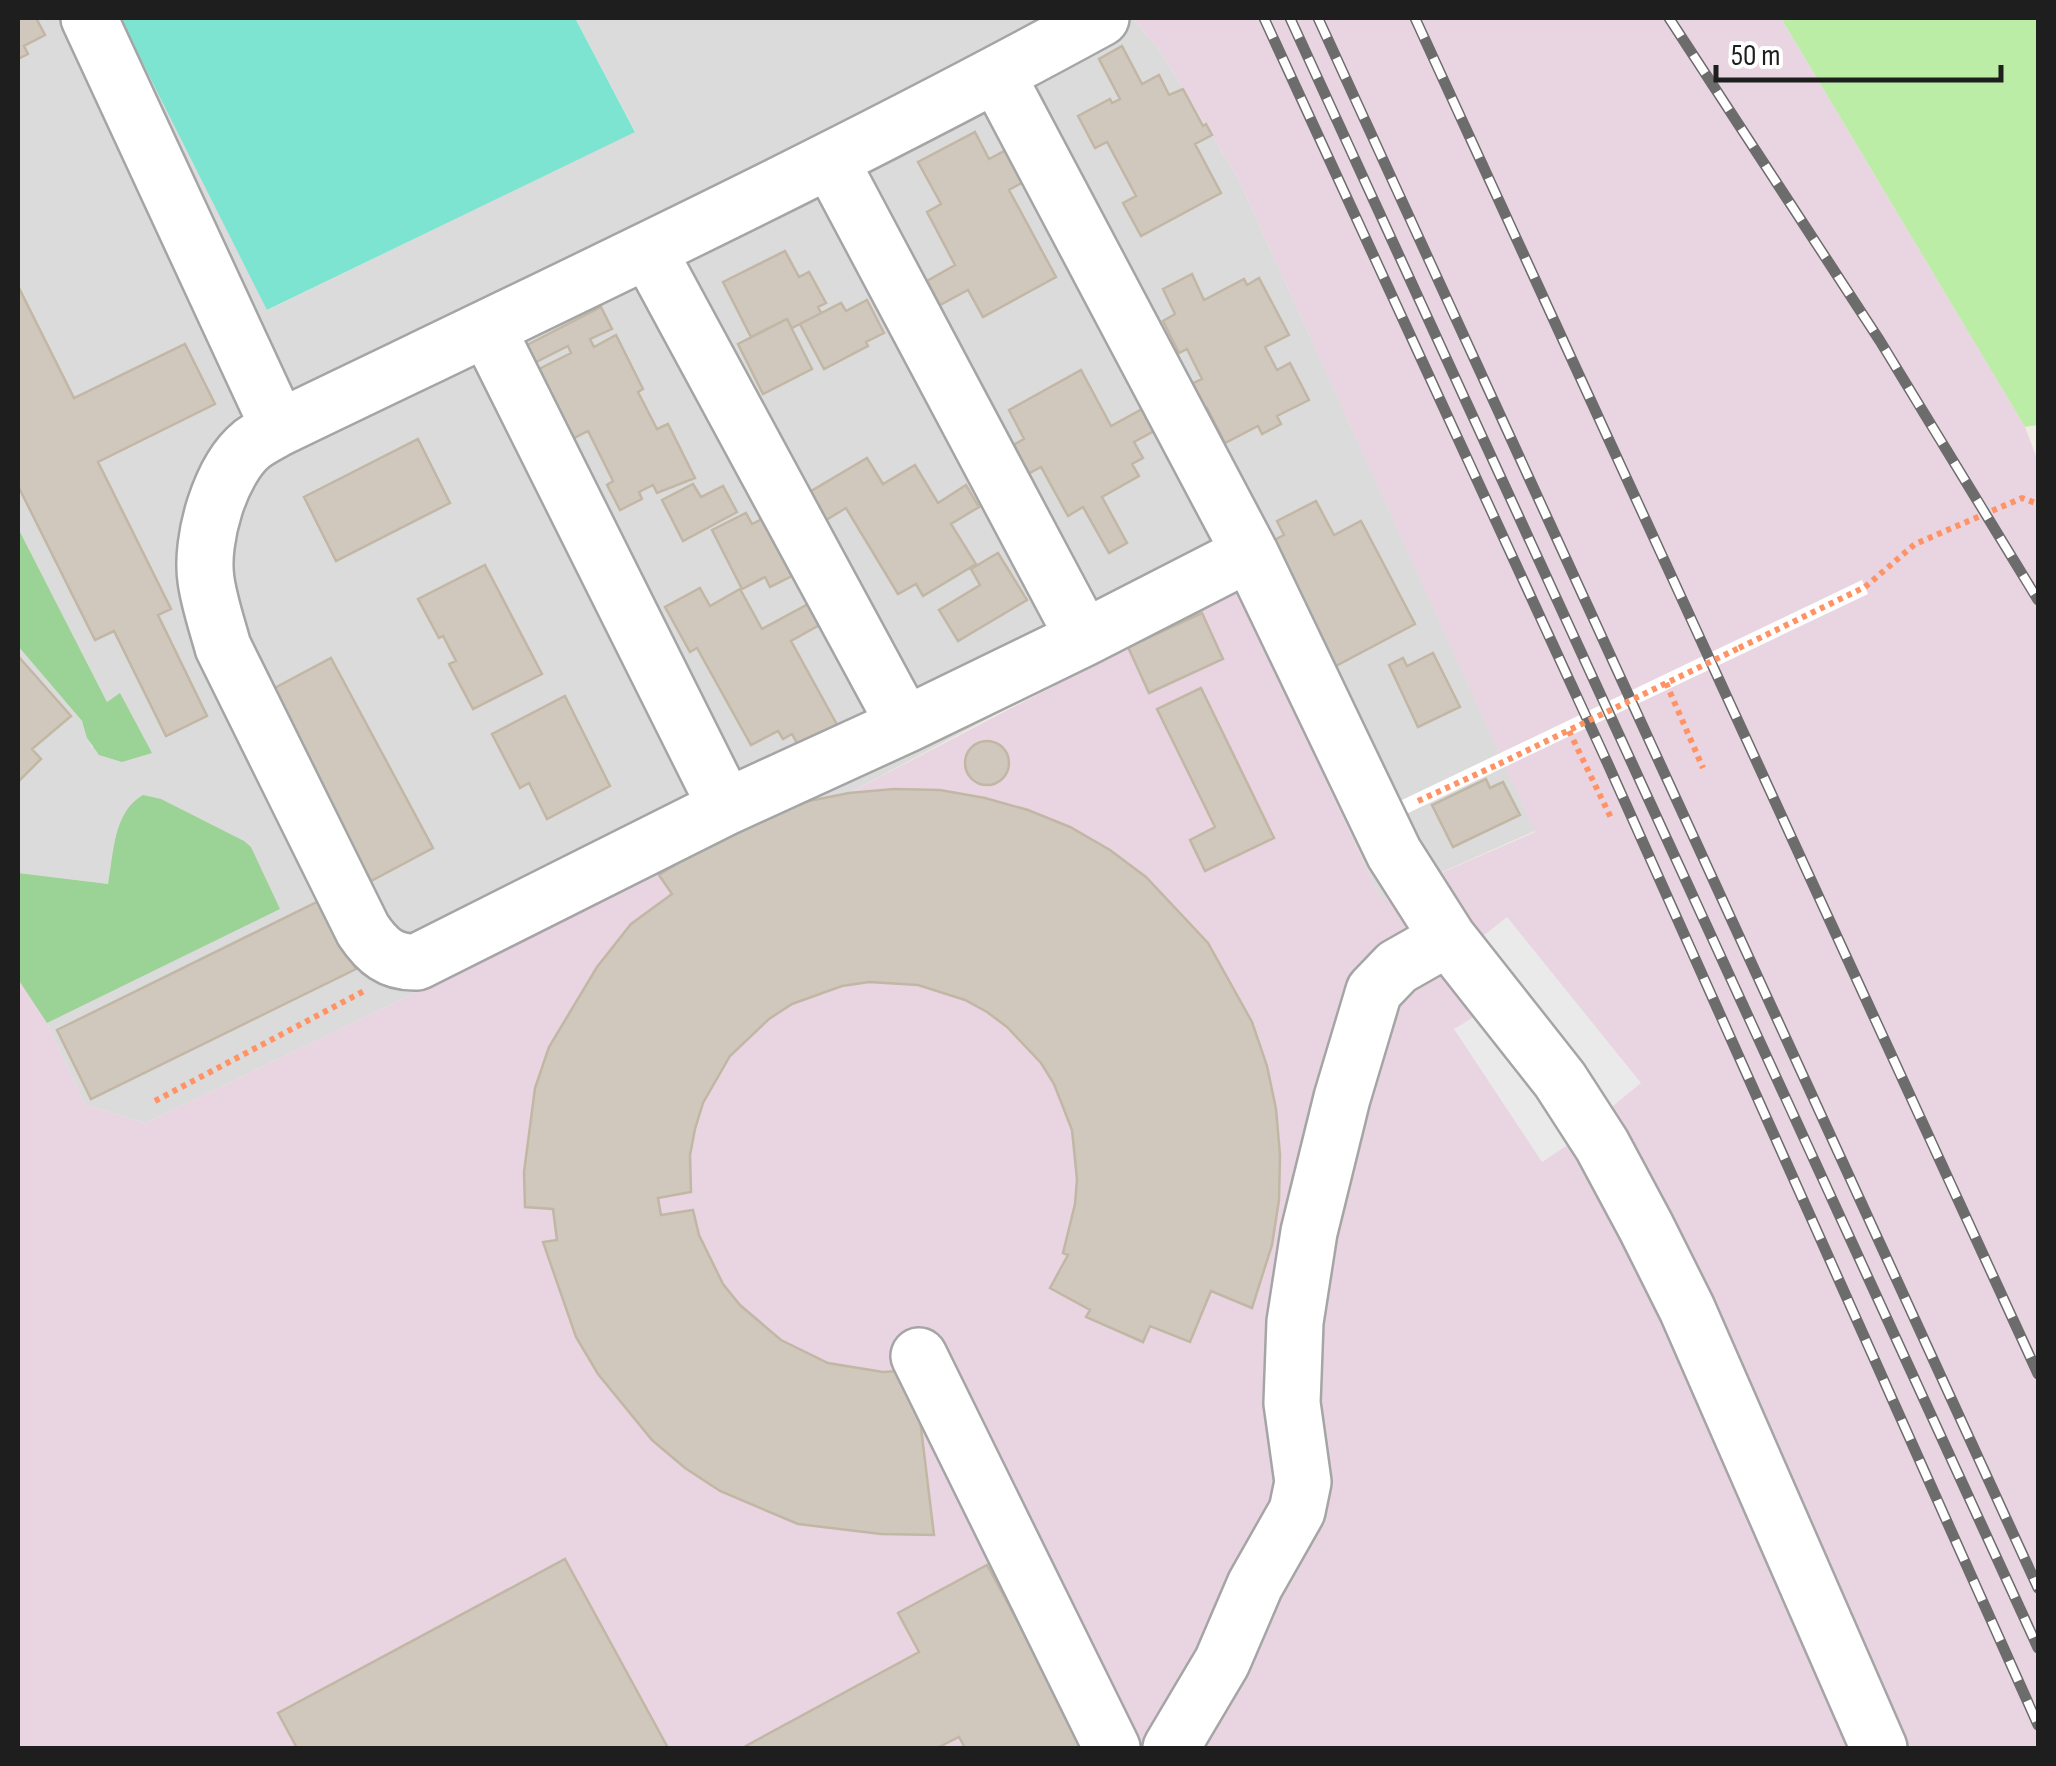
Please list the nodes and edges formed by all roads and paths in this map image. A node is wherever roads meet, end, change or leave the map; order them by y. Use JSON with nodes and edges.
{"nodes":[{"id":1,"x":89,"y":18,"type":"edge"},
{"id":2,"x":1102,"y":18,"type":"edge"},
{"id":3,"x":1038,"y":33,"type":"edge"},
{"id":4,"x":997,"y":75,"type":"junction"},
{"id":5,"x":830,"y":160,"type":"junction"},
{"id":6,"x":649,"y":252,"type":"junction"},
{"id":7,"x":486,"y":328,"type":"junction"},
{"id":8,"x":279,"y":428,"type":"junction"},
{"id":9,"x":2038,"y":504,"type":"edge"},
{"id":10,"x":1250,"y":553,"type":"junction"},
{"id":11,"x":1084,"y":638,"type":"junction"},
{"id":12,"x":1666,"y":683,"type":"junction"},
{"id":13,"x":906,"y":725,"type":"junction"},
{"id":14,"x":1569,"y":731,"type":"junction"},
{"id":15,"x":1703,"y":768,"type":"dead end"},
{"id":16,"x":726,"y":807,"type":"junction"},
{"id":17,"x":1403,"y":808,"type":"dead end"},
{"id":18,"x":1612,"y":818,"type":"dead end"},
{"id":19,"x":1448,"y":938,"type":"junction"},
{"id":20,"x":427,"y":958,"type":"junction"},
{"id":21,"x":156,"y":1101,"type":"dead end"},
{"id":22,"x":919,"y":1356,"type":"dead end"},
{"id":23,"x":1112,"y":1748,"type":"edge"},
{"id":24,"x":1171,"y":1748,"type":"edge"},
{"id":25,"x":1879,"y":1748,"type":"edge"}],
"edges":[{"from":1,"to":8,"type":"street"},
{"from":2,"to":3,"type":"street"},
{"from":3,"to":4,"type":"street"},
{"from":4,"to":5,"type":"street"},
{"from":4,"to":10,"type":"street"},
{"from":5,"to":6,"type":"street"},
{"from":5,"to":11,"type":"street"},
{"from":6,"to":7,"type":"street"},
{"from":6,"to":13,"type":"street"},
{"from":7,"to":8,"type":"street"},
{"from":7,"to":16,"type":"street"},
{"from":8,"to":20,"type":"street"},
{"from":9,"to":12,"type":"path","bridge":true},
{"from":10,"to":11,"type":"street"},
{"from":10,"to":19,"type":"street"},
{"from":11,"to":13,"type":"street"},
{"from":12,"to":14,"type":"path","bridge":true},
{"from":12,"to":15,"type":"path"},
{"from":13,"to":16,"type":"street"},
{"from":14,"to":17,"type":"path","bridge":true},
{"from":14,"to":18,"type":"path"},
{"from":16,"to":20,"type":"street"},
{"from":19,"to":24,"type":"street"},
{"from":19,"to":25,"type":"street"},
{"from":20,"to":21,"type":"path"},
{"from":22,"to":23,"type":"street"}]}
